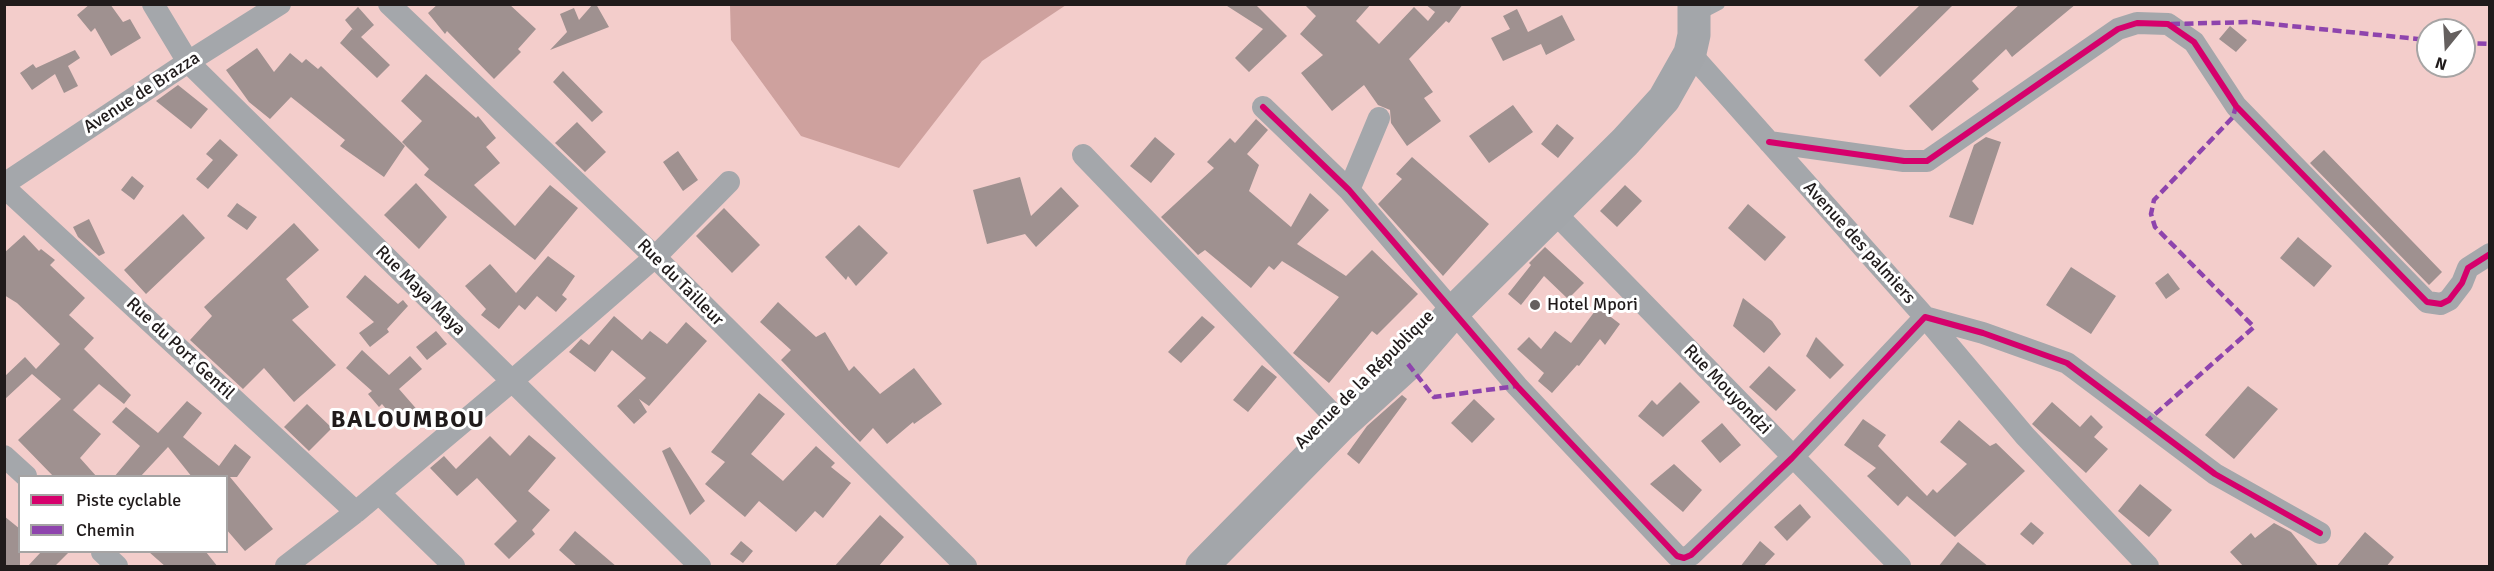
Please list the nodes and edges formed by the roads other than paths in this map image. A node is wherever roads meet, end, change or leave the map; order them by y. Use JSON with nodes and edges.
{"nodes":[{"id":1,"x":153,"y":4,"type":"edge"},
{"id":2,"x":280,"y":4,"type":"edge"},
{"id":3,"x":389,"y":4,"type":"edge"},
{"id":4,"x":1703,"y":8,"type":"edge"},
{"id":5,"x":1690,"y":53,"type":"junction"},
{"id":6,"x":188,"y":62,"type":"junction"},
{"id":7,"x":1263,"y":107,"type":"dead end"},
{"id":8,"x":1379,"y":118,"type":"dead end"},
{"id":9,"x":1769,"y":142,"type":"junction"},
{"id":10,"x":1083,"y":155,"type":"dead end"},
{"id":11,"x":729,"y":182,"type":"dead end"},
{"id":12,"x":4,"y":186,"type":"edge"},
{"id":13,"x":1349,"y":190,"type":"junction"},
{"id":14,"x":1555,"y":213,"type":"junction"},
{"id":15,"x":2490,"y":254,"type":"edge"},
{"id":16,"x":654,"y":257,"type":"junction"},
{"id":17,"x":1454,"y":311,"type":"junction"},
{"id":18,"x":1924,"y":317,"type":"junction"},
{"id":19,"x":512,"y":381,"type":"junction"},
{"id":20,"x":1342,"y":424,"type":"junction"},
{"id":21,"x":4,"y":456,"type":"edge"},
{"id":22,"x":1792,"y":458,"type":"junction"},
{"id":23,"x":24,"y":475,"type":"edge"},
{"id":24,"x":379,"y":492,"type":"junction"},
{"id":25,"x":356,"y":512,"type":"junction"},
{"id":26,"x":2320,"y":533,"type":"dead end"},
{"id":27,"x":103,"y":553,"type":"edge"},
{"id":28,"x":117,"y":567,"type":"edge"},
{"id":29,"x":285,"y":567,"type":"edge"},
{"id":30,"x":454,"y":567,"type":"edge"},
{"id":31,"x":700,"y":567,"type":"edge"},
{"id":32,"x":966,"y":567,"type":"edge"},
{"id":33,"x":1202,"y":567,"type":"edge"},
{"id":34,"x":1900,"y":567,"type":"edge"},
{"id":35,"x":2148,"y":567,"type":"edge"}],
"edges":[{"from":1,"to":6,"type":"street","name":"Rue Maya Maya"},
{"from":2,"to":6,"type":"street","name":"Avenue de Brazza"},
{"from":3,"to":16,"type":"street","name":"Rue du Tailleur"},
{"from":4,"to":5,"type":"street"},
{"from":5,"to":9,"type":"street","name":"Avenue des palmiers"},
{"from":5,"to":14,"type":"street","name":"Avenue de la République"},
{"from":6,"to":12,"type":"street","name":"Avenue de Brazza"},
{"from":6,"to":19,"type":"street","name":"Rue Maya Maya"},
{"from":7,"to":13,"type":"street"},
{"from":8,"to":13,"type":"street"},
{"from":9,"to":15,"type":"street"},
{"from":9,"to":18,"type":"street","name":"Avenue des palmiers"},
{"from":10,"to":20,"type":"street"},
{"from":11,"to":16,"type":"street"},
{"from":12,"to":25,"type":"street","name":"Rue du Port Gentil"},
{"from":13,"to":17,"type":"street"},
{"from":14,"to":17,"type":"street","name":"Avenue de la République"},
{"from":14,"to":22,"type":"street","name":"Rue Mouyondzi"},
{"from":16,"to":19,"type":"street"},
{"from":16,"to":32,"type":"street","name":"Rue du Tailleur"},
{"from":17,"to":20,"type":"street","name":"Avenue de la République"},
{"from":17,"to":22,"type":"street"},
{"from":18,"to":22,"type":"street"},
{"from":18,"to":26,"type":"street"},
{"from":18,"to":35,"type":"street","name":"Avenue des palmiers"},
{"from":19,"to":24,"type":"street"},
{"from":19,"to":31,"type":"street","name":"Rue Maya Maya"},
{"from":20,"to":33,"type":"street","name":"Avenue de la République"},
{"from":21,"to":23,"type":"street"},
{"from":22,"to":34,"type":"street","name":"Rue Mouyondzi"},
{"from":24,"to":25,"type":"street"},
{"from":24,"to":30,"type":"street"},
{"from":25,"to":29,"type":"street"},
{"from":27,"to":28,"type":"street"}]}
